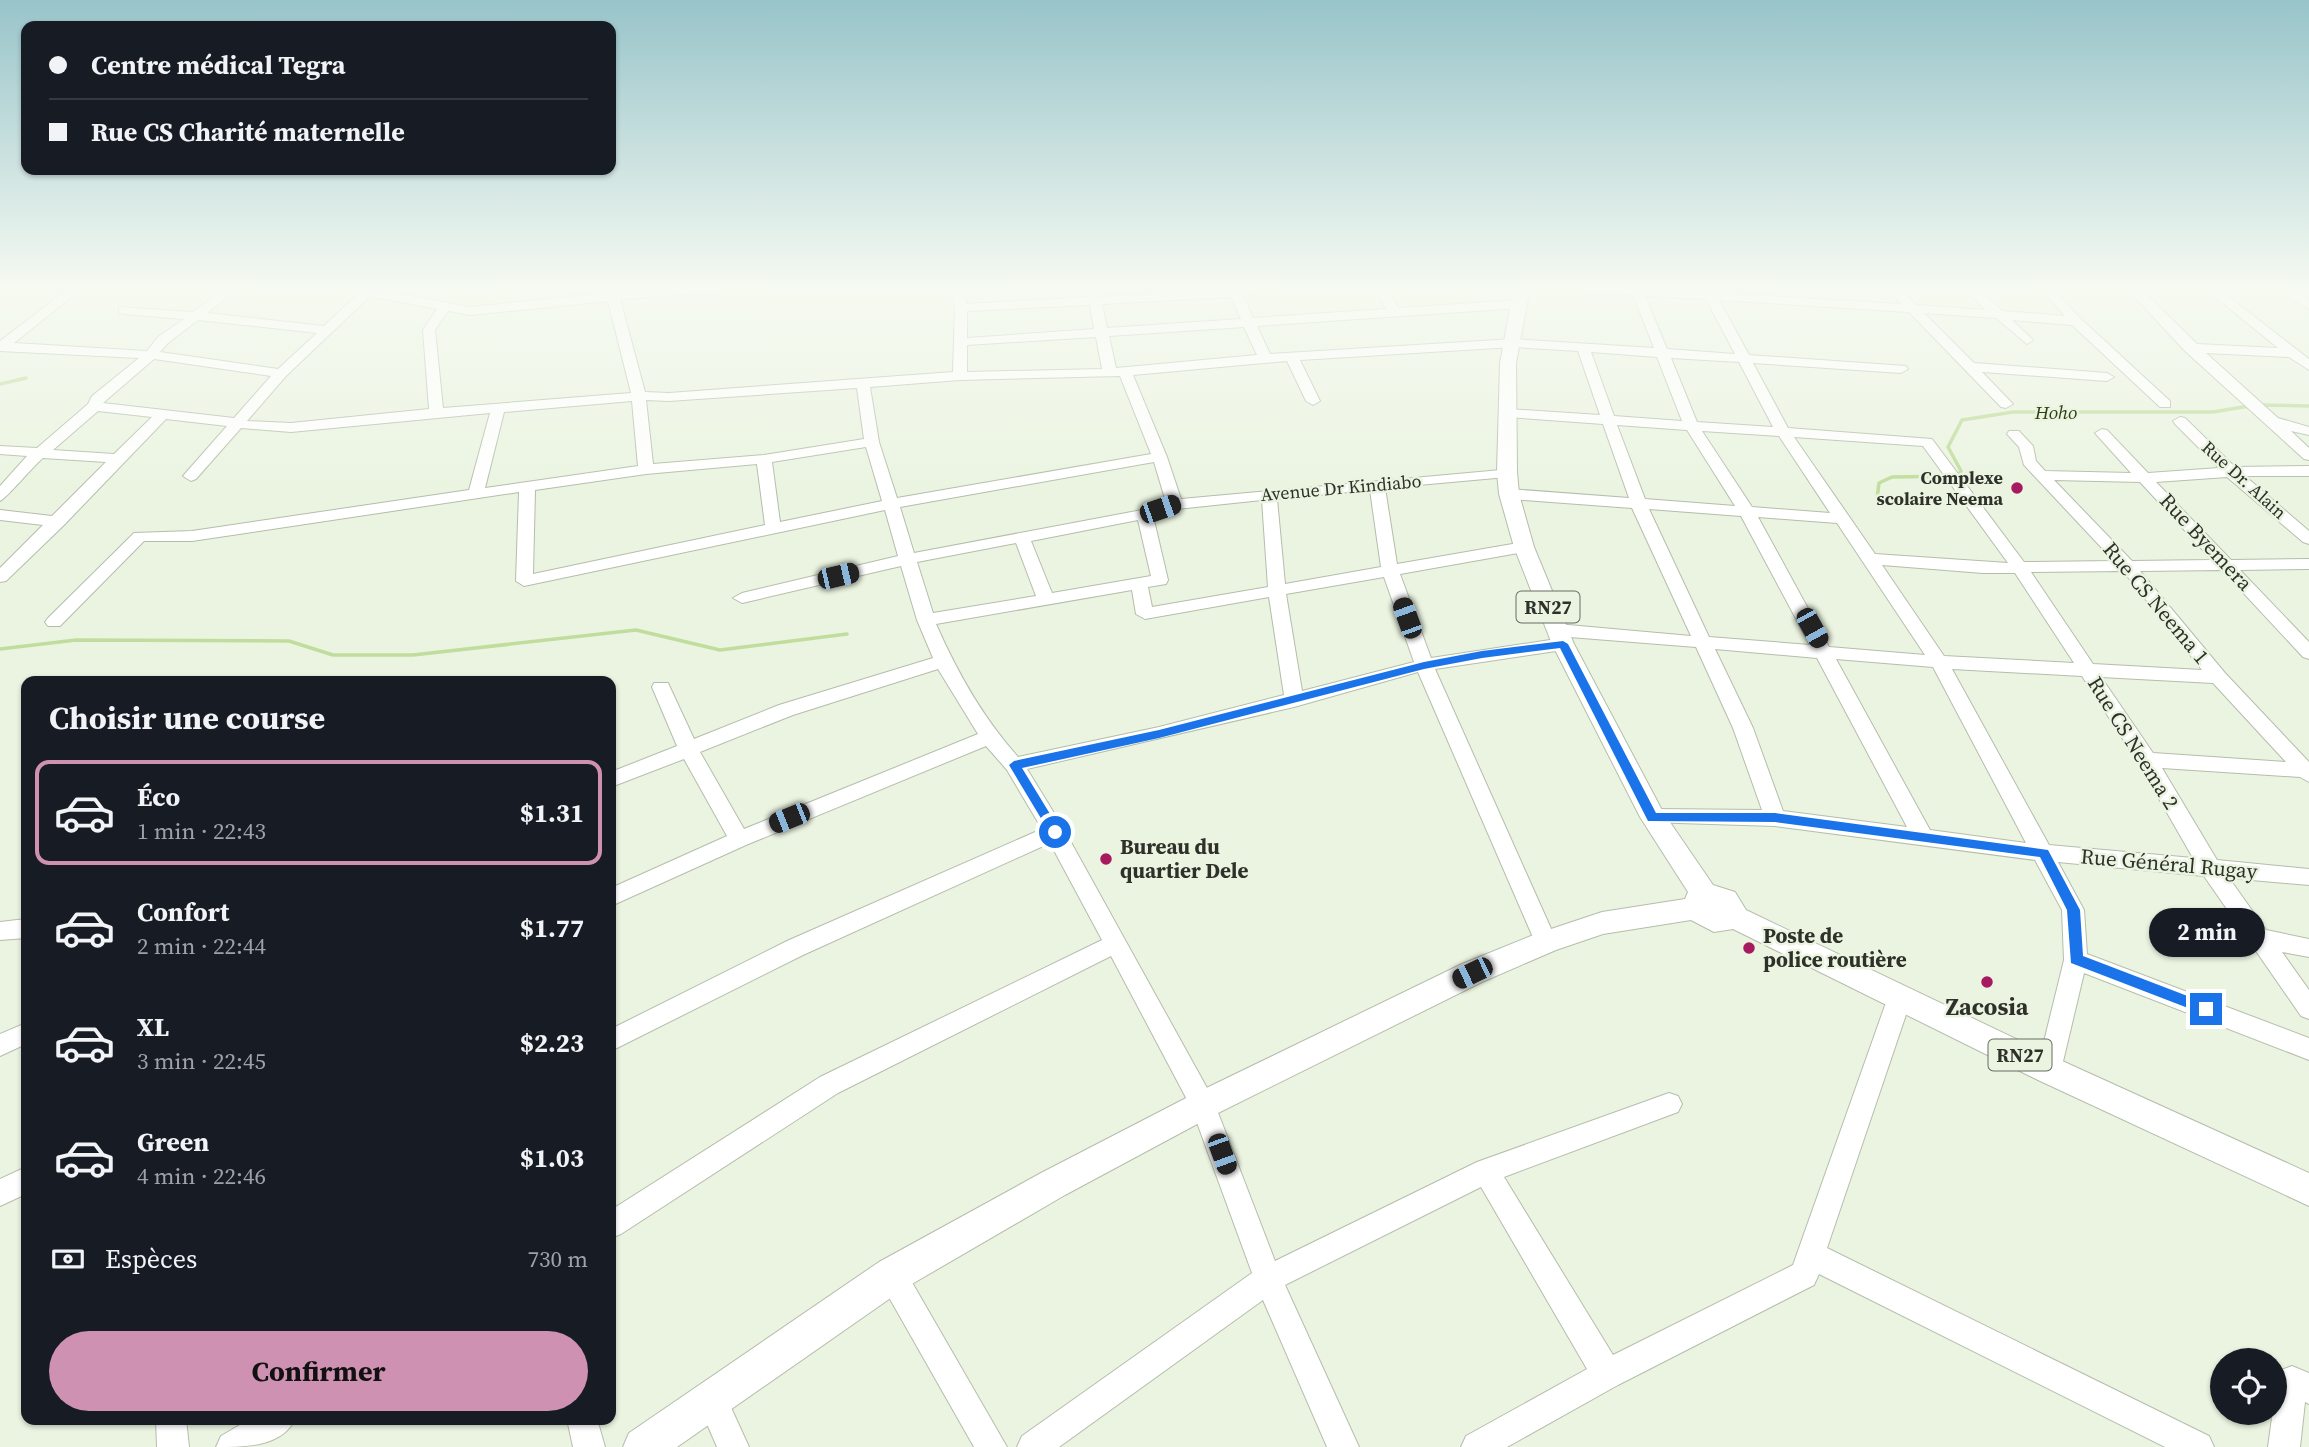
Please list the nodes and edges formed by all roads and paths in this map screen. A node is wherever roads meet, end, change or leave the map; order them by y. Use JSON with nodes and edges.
{"nodes":[{"id":1,"x":1662,"y":354,"type":"edge"},
{"id":2,"x":143,"y":355,"type":"edge"},
{"id":3,"x":151,"y":355,"type":"junction"},
{"id":4,"x":300,"y":355,"type":"edge"},
{"id":5,"x":431,"y":355,"type":"edge"},
{"id":6,"x":629,"y":355,"type":"edge"},
{"id":7,"x":961,"y":355,"type":"edge"},
{"id":8,"x":1111,"y":355,"type":"edge"},
{"id":9,"x":1263,"y":355,"type":"edge"},
{"id":10,"x":1344,"y":355,"type":"edge"},
{"id":11,"x":1510,"y":355,"type":"edge"},
{"id":12,"x":1585,"y":355,"type":"edge"},
{"id":13,"x":1671,"y":355,"type":"edge"},
{"id":14,"x":1741,"y":355,"type":"edge"},
{"id":15,"x":1958,"y":355,"type":"edge"},
{"id":16,"x":2112,"y":355,"type":"edge"},
{"id":17,"x":2198,"y":355,"type":"edge"},
{"id":18,"x":2295,"y":355,"type":"edge"},
{"id":19,"x":1265,"y":358,"type":"junction"},
{"id":20,"x":1293,"y":358,"type":"junction"},
{"id":21,"x":1743,"y":359,"type":"junction"},
{"id":22,"x":2309,"y":366,"type":"edge"},
{"id":23,"x":1970,"y":367,"type":"junction"},
{"id":24,"x":1901,"y":369,"type":"dead end"},
{"id":25,"x":1118,"y":372,"type":"junction"},
{"id":26,"x":281,"y":373,"type":"junction"},
{"id":27,"x":960,"y":376,"type":"junction"},
{"id":28,"x":2107,"y":377,"type":"dead end"},
{"id":29,"x":863,"y":383,"type":"junction"},
{"id":30,"x":639,"y":396,"type":"junction"},
{"id":31,"x":1313,"y":401,"type":"dead end"},
{"id":32,"x":2006,"y":404,"type":"dead end"},
{"id":33,"x":2165,"y":404,"type":"dead end"},
{"id":34,"x":2257,"y":404,"type":"joint"},
{"id":35,"x":95,"y":406,"type":"junction"},
{"id":36,"x":498,"y":409,"type":"junction"},
{"id":37,"x":1508,"y":413,"type":"junction"},
{"id":38,"x":163,"y":414,"type":"junction"},
{"id":39,"x":436,"y":414,"type":"junction"},
{"id":40,"x":1606,"y":418,"type":"junction"},
{"id":41,"x":2180,"y":421,"type":"dead end"},
{"id":42,"x":2275,"y":422,"type":"junction"},
{"id":43,"x":237,"y":423,"type":"junction"},
{"id":44,"x":1691,"y":425,"type":"junction"},
{"id":45,"x":1782,"y":430,"type":"junction"},
{"id":46,"x":2309,"y":431,"type":"edge"},
{"id":47,"x":2102,"y":433,"type":"dead end"},
{"id":48,"x":2014,"y":434,"type":"dead end"},
{"id":49,"x":872,"y":442,"type":"junction"},
{"id":50,"x":0,"y":450,"type":"edge"},
{"id":51,"x":40,"y":453,"type":"junction"},
{"id":52,"x":2309,"y":456,"type":"edge"},
{"id":53,"x":1160,"y":457,"type":"junction"},
{"id":54,"x":119,"y":459,"type":"junction"},
{"id":55,"x":764,"y":459,"type":"junction"},
{"id":56,"x":646,"y":469,"type":"junction"},
{"id":57,"x":2309,"y":471,"type":"edge"},
{"id":58,"x":2231,"y":472,"type":"junction"},
{"id":59,"x":2041,"y":475,"type":"junction"},
{"id":60,"x":191,"y":476,"type":"dead end"},
{"id":61,"x":2145,"y":478,"type":"junction"},
{"id":62,"x":1508,"y":483,"type":"junction"},
{"id":63,"x":1377,"y":485,"type":"junction"},
{"id":64,"x":527,"y":486,"type":"junction"},
{"id":65,"x":476,"y":494,"type":"junction"},
{"id":66,"x":1269,"y":495,"type":"junction"},
{"id":67,"x":0,"y":496,"type":"edge"},
{"id":68,"x":1638,"y":503,"type":"junction"},
{"id":69,"x":889,"y":504,"type":"junction"},
{"id":70,"x":1175,"y":504,"type":"junction"},
{"id":71,"x":0,"y":514,"type":"edge"},
{"id":72,"x":1145,"y":514,"type":"junction"},
{"id":73,"x":1748,"y":514,"type":"junction"},
{"id":74,"x":1842,"y":519,"type":"junction"},
{"id":75,"x":58,"y":522,"type":"junction"},
{"id":76,"x":773,"y":528,"type":"junction"},
{"id":77,"x":1023,"y":538,"type":"junction"},
{"id":78,"x":2309,"y":539,"type":"edge"},
{"id":79,"x":1524,"y":547,"type":"junction"},
{"id":80,"x":909,"y":559,"type":"junction"},
{"id":81,"x":1869,"y":559,"type":"junction"},
{"id":82,"x":2309,"y":564,"type":"edge"},
{"id":83,"x":2128,"y":567,"type":"junction"},
{"id":84,"x":2230,"y":567,"type":"junction"},
{"id":85,"x":2020,"y":568,"type":"junction"},
{"id":86,"x":1390,"y":571,"type":"junction"},
{"id":87,"x":0,"y":577,"type":"edge"},
{"id":88,"x":1139,"y":584,"type":"junction"},
{"id":89,"x":1277,"y":592,"type":"junction"},
{"id":90,"x":742,"y":598,"type":"dead end"},
{"id":91,"x":1047,"y":601,"type":"junction"},
{"id":92,"x":926,"y":620,"type":"junction"},
{"id":93,"x":54,"y":622,"type":"dead end"},
{"id":94,"x":1560,"y":637,"type":"junction"},
{"id":95,"x":1701,"y":641,"type":"junction"},
{"id":96,"x":1824,"y":651,"type":"junction"},
{"id":97,"x":2309,"y":653,"type":"edge"},
{"id":98,"x":943,"y":661,"type":"junction"},
{"id":99,"x":1939,"y":662,"type":"junction"},
{"id":100,"x":1424,"y":665,"type":"junction"},
{"id":101,"x":2087,"y":670,"type":"junction"},
{"id":102,"x":2218,"y":677,"type":"junction"},
{"id":103,"x":661,"y":687,"type":"dead end"},
{"id":104,"x":1294,"y":701,"type":"junction"},
{"id":105,"x":989,"y":737,"type":"junction"},
{"id":106,"x":688,"y":749,"type":"junction"},
{"id":107,"x":2147,"y":760,"type":"junction"},
{"id":108,"x":1014,"y":765,"type":"junction"},
{"id":109,"x":2307,"y":772,"type":"edge"},
{"id":110,"x":616,"y":778,"type":"edge"},
{"id":111,"x":1653,"y":817,"type":"junction"},
{"id":112,"x":1775,"y":818,"type":"junction"},
{"id":113,"x":1055,"y":832,"type":"junction"},
{"id":114,"x":1923,"y":836,"type":"junction"},
{"id":115,"x":739,"y":839,"type":"junction"},
{"id":116,"x":2044,"y":853,"type":"junction"},
{"id":117,"x":2210,"y":869,"type":"junction"},
{"id":118,"x":2309,"y":877,"type":"edge"},
{"id":119,"x":616,"y":895,"type":"edge"},
{"id":120,"x":1701,"y":901,"type":"junction"},
{"id":121,"x":21,"y":930,"type":"edge"},
{"id":122,"x":0,"y":931,"type":"edge"},
{"id":123,"x":2258,"y":938,"type":"junction"},
{"id":124,"x":1546,"y":942,"type":"junction"},
{"id":125,"x":1114,"y":944,"type":"junction"},
{"id":126,"x":2309,"y":947,"type":"edge"},
{"id":127,"x":2076,"y":960,"type":"junction"},
{"id":128,"x":1900,"y":997,"type":"junction"},
{"id":129,"x":2309,"y":1009,"type":"edge"},
{"id":130,"x":21,"y":1035,"type":"edge"},
{"id":131,"x":616,"y":1038,"type":"edge"},
{"id":132,"x":0,"y":1045,"type":"edge"},
{"id":133,"x":2309,"y":1049,"type":"edge"},
{"id":134,"x":2049,"y":1070,"type":"junction"},
{"id":135,"x":1669,"y":1104,"type":"dead end"},
{"id":136,"x":1203,"y":1105,"type":"junction"},
{"id":137,"x":1486,"y":1171,"type":"junction"},
{"id":138,"x":21,"y":1182,"type":"edge"},
{"id":139,"x":2309,"y":1190,"type":"edge"},
{"id":140,"x":0,"y":1193,"type":"edge"},
{"id":141,"x":616,"y":1222,"type":"edge"},
{"id":142,"x":1811,"y":1255,"type":"junction"},
{"id":143,"x":892,"y":1275,"type":"junction"},
{"id":144,"x":1268,"y":1279,"type":"junction"},
{"id":145,"x":1607,"y":1374,"type":"junction"},
{"id":146,"x":2309,"y":1389,"type":"edge"},
{"id":147,"x":712,"y":1401,"type":"junction"},
{"id":148,"x":171,"y":1425,"type":"edge"},
{"id":149,"x":270,"y":1425,"type":"edge"},
{"id":150,"x":584,"y":1425,"type":"edge"},
{"id":151,"x":173,"y":1447,"type":"edge"},
{"id":152,"x":232,"y":1447,"type":"edge"},
{"id":153,"x":589,"y":1447,"type":"edge"},
{"id":154,"x":643,"y":1447,"type":"edge"},
{"id":155,"x":733,"y":1447,"type":"edge"},
{"id":156,"x":991,"y":1447,"type":"edge"},
{"id":157,"x":1033,"y":1447,"type":"edge"},
{"id":158,"x":1343,"y":1447,"type":"edge"},
{"id":159,"x":1477,"y":1447,"type":"edge"},
{"id":160,"x":2197,"y":1447,"type":"edge"},
{"id":161,"x":2284,"y":1447,"type":"edge"}],
"edges":[{"from":1,"to":44,"type":"street"},
{"from":2,"to":3,"type":"street"},
{"from":3,"to":26,"type":"street"},
{"from":3,"to":35,"type":"street"},
{"from":4,"to":26,"type":"street"},
{"from":5,"to":39,"type":"street"},
{"from":6,"to":30,"type":"street"},
{"from":7,"to":27,"type":"street"},
{"from":8,"to":25,"type":"street"},
{"from":9,"to":19,"type":"street"},
{"from":10,"to":20,"type":"street"},
{"from":11,"to":37,"type":"main road","number":"RN27"},
{"from":12,"to":40,"type":"street"},
{"from":13,"to":21,"type":"street"},
{"from":14,"to":21,"type":"street"},
{"from":15,"to":23,"type":"street"},
{"from":16,"to":33,"type":"street"},
{"from":17,"to":34,"type":"street"},
{"from":18,"to":22,"type":"street"},
{"from":19,"to":20,"type":"street"},
{"from":19,"to":25,"type":"street"},
{"from":20,"to":31,"type":"street"},
{"from":21,"to":24,"type":"street"},
{"from":21,"to":45,"type":"street"},
{"from":23,"to":28,"type":"street"},
{"from":23,"to":32,"type":"street"},
{"from":25,"to":27,"type":"street"},
{"from":25,"to":53,"type":"street"},
{"from":26,"to":43,"type":"street"},
{"from":27,"to":29,"type":"street"},
{"from":29,"to":30,"type":"street"},
{"from":29,"to":49,"type":"street"},
{"from":30,"to":36,"type":"street"},
{"from":30,"to":56,"type":"street"},
{"from":34,"to":42,"type":"street"},
{"from":35,"to":38,"type":"street"},
{"from":35,"to":51,"type":"street"},
{"from":36,"to":39,"type":"street"},
{"from":36,"to":65,"type":"street"},
{"from":37,"to":40,"type":"street","name":"Rue CS Neema 2"},
{"from":37,"to":62,"type":"main road","number":"RN27"},
{"from":38,"to":43,"type":"street"},
{"from":38,"to":54,"type":"street"},
{"from":39,"to":43,"type":"street"},
{"from":40,"to":44,"type":"street","name":"Rue CS Neema 2"},
{"from":40,"to":68,"type":"street"},
{"from":41,"to":58,"type":"street","name":"Rue Dr. Alain"},
{"from":42,"to":46,"type":"street"},
{"from":42,"to":52,"type":"street"},
{"from":43,"to":60,"type":"street"},
{"from":44,"to":45,"type":"street","name":"Rue CS Neema 2"},
{"from":44,"to":73,"type":"street"},
{"from":45,"to":74,"type":"street"},
{"from":45,"to":85,"type":"street","name":"Rue CS Neema 2"},
{"from":47,"to":61,"type":"street","name":"Rue Byemera"},
{"from":48,"to":59,"type":"street","name":"Rue CS Neema 1"},
{"from":49,"to":55,"type":"street"},
{"from":49,"to":69,"type":"street"},
{"from":50,"to":51,"type":"street"},
{"from":51,"to":54,"type":"street"},
{"from":51,"to":67,"type":"street"},
{"from":53,"to":69,"type":"street"},
{"from":53,"to":70,"type":"street"},
{"from":54,"to":75,"type":"street"},
{"from":55,"to":56,"type":"street"},
{"from":55,"to":76,"type":"street"},
{"from":56,"to":64,"type":"street"},
{"from":57,"to":58,"type":"street"},
{"from":58,"to":61,"type":"street"},
{"from":58,"to":78,"type":"street","name":"Rue Dr. Alain"},
{"from":59,"to":61,"type":"street"},
{"from":59,"to":83,"type":"street","name":"Rue CS Neema 1"},
{"from":61,"to":84,"type":"street","name":"Rue Byemera"},
{"from":62,"to":63,"type":"street","name":"Avenue Dr Kindiabo"},
{"from":62,"to":68,"type":"street","name":"Avenue Dr Kindiabo"},
{"from":62,"to":79,"type":"main road","number":"RN27"},
{"from":63,"to":66,"type":"street","name":"Avenue Dr Kindiabo"},
{"from":63,"to":86,"type":"street"},
{"from":64,"to":65,"type":"street"},
{"from":64,"to":76,"type":"street"},
{"from":65,"to":93,"type":"street"},
{"from":66,"to":70,"type":"street","name":"Avenue Dr Kindiabo"},
{"from":66,"to":89,"type":"street"},
{"from":68,"to":73,"type":"street","name":"Avenue Dr Kindiabo"},
{"from":68,"to":95,"type":"street"},
{"from":69,"to":76,"type":"street"},
{"from":69,"to":80,"type":"street"},
{"from":70,"to":72,"type":"street","name":"Avenue Dr Kindiabo"},
{"from":71,"to":75,"type":"street"},
{"from":72,"to":77,"type":"street","name":"Avenue Dr Kindiabo"},
{"from":72,"to":88,"type":"street"},
{"from":73,"to":74,"type":"street","name":"Avenue Dr Kindiabo"},
{"from":73,"to":96,"type":"street"},
{"from":74,"to":81,"type":"street"},
{"from":75,"to":87,"type":"street"},
{"from":77,"to":80,"type":"street","name":"Avenue Dr Kindiabo"},
{"from":77,"to":91,"type":"street"},
{"from":79,"to":86,"type":"street"},
{"from":79,"to":94,"type":"main road","number":"RN27"},
{"from":80,"to":90,"type":"street","name":"Avenue Dr Kindiabo"},
{"from":80,"to":92,"type":"street"},
{"from":81,"to":85,"type":"street"},
{"from":81,"to":99,"type":"street"},
{"from":82,"to":84,"type":"street"},
{"from":83,"to":84,"type":"street"},
{"from":83,"to":85,"type":"street"},
{"from":83,"to":102,"type":"street","name":"Rue CS Neema 1"},
{"from":84,"to":97,"type":"street","name":"Rue Byemera"},
{"from":85,"to":101,"type":"street","name":"Rue CS Neema 2"},
{"from":86,"to":89,"type":"street"},
{"from":86,"to":100,"type":"street"},
{"from":88,"to":89,"type":"street"},
{"from":88,"to":91,"type":"street"},
{"from":89,"to":104,"type":"street"},
{"from":91,"to":92,"type":"street"},
{"from":92,"to":98,"type":"street"},
{"from":94,"to":95,"type":"street"},
{"from":94,"to":100,"type":"street"},
{"from":94,"to":111,"type":"main road","number":"RN27"},
{"from":95,"to":96,"type":"street"},
{"from":95,"to":112,"type":"street"},
{"from":96,"to":99,"type":"street"},
{"from":96,"to":114,"type":"street"},
{"from":98,"to":105,"type":"street"},
{"from":98,"to":106,"type":"street"},
{"from":99,"to":101,"type":"street"},
{"from":99,"to":116,"type":"street"},
{"from":100,"to":104,"type":"street"},
{"from":100,"to":124,"type":"street"},
{"from":101,"to":102,"type":"street"},
{"from":101,"to":107,"type":"street","name":"Rue CS Neema 2"},
{"from":102,"to":109,"type":"street","name":"Rue CS Neema 1"},
{"from":103,"to":106,"type":"street"},
{"from":104,"to":108,"type":"street"},
{"from":105,"to":108,"type":"street"},
{"from":105,"to":115,"type":"street"},
{"from":106,"to":110,"type":"street"},
{"from":106,"to":115,"type":"street"},
{"from":107,"to":109,"type":"street"},
{"from":107,"to":117,"type":"street","name":"Rue CS Neema 2"},
{"from":108,"to":113,"type":"street"},
{"from":111,"to":112,"type":"street","name":"Rue Général Rugay"},
{"from":111,"to":120,"type":"main road","number":"RN27"},
{"from":112,"to":114,"type":"street","name":"Rue Général Rugay"},
{"from":113,"to":125,"type":"street"},
{"from":113,"to":131,"type":"street"},
{"from":114,"to":116,"type":"street","name":"Rue Général Rugay"},
{"from":115,"to":119,"type":"street"},
{"from":116,"to":117,"type":"street","name":"Rue Général Rugay"},
{"from":116,"to":127,"type":"street"},
{"from":117,"to":118,"type":"street","name":"Rue Général Rugay"},
{"from":117,"to":123,"type":"street","name":"Rue CS Neema 2"},
{"from":120,"to":124,"type":"main road"},
{"from":120,"to":128,"type":"main road","number":"RN27"},
{"from":121,"to":122,"type":"street"},
{"from":123,"to":126,"type":"street"},
{"from":123,"to":129,"type":"street","name":"Rue CS Neema 2"},
{"from":124,"to":136,"type":"main road"},
{"from":125,"to":136,"type":"street"},
{"from":125,"to":141,"type":"street"},
{"from":127,"to":133,"type":"street"},
{"from":127,"to":134,"type":"street"},
{"from":128,"to":134,"type":"main road","number":"RN27"},
{"from":128,"to":142,"type":"street"},
{"from":130,"to":132,"type":"street"},
{"from":134,"to":139,"type":"main road","number":"RN27"},
{"from":135,"to":137,"type":"street"},
{"from":136,"to":143,"type":"main road"},
{"from":136,"to":144,"type":"street"},
{"from":137,"to":144,"type":"street"},
{"from":137,"to":145,"type":"street"},
{"from":138,"to":140,"type":"street"},
{"from":142,"to":145,"type":"street"},
{"from":142,"to":160,"type":"street"},
{"from":143,"to":147,"type":"main road"},
{"from":143,"to":156,"type":"street"},
{"from":144,"to":157,"type":"street"},
{"from":144,"to":158,"type":"street"},
{"from":145,"to":159,"type":"street"},
{"from":146,"to":161,"type":"street"},
{"from":147,"to":154,"type":"main road"},
{"from":147,"to":155,"type":"street"},
{"from":148,"to":151,"type":"street"},
{"from":149,"to":152,"type":"street"},
{"from":150,"to":153,"type":"street"}]}
